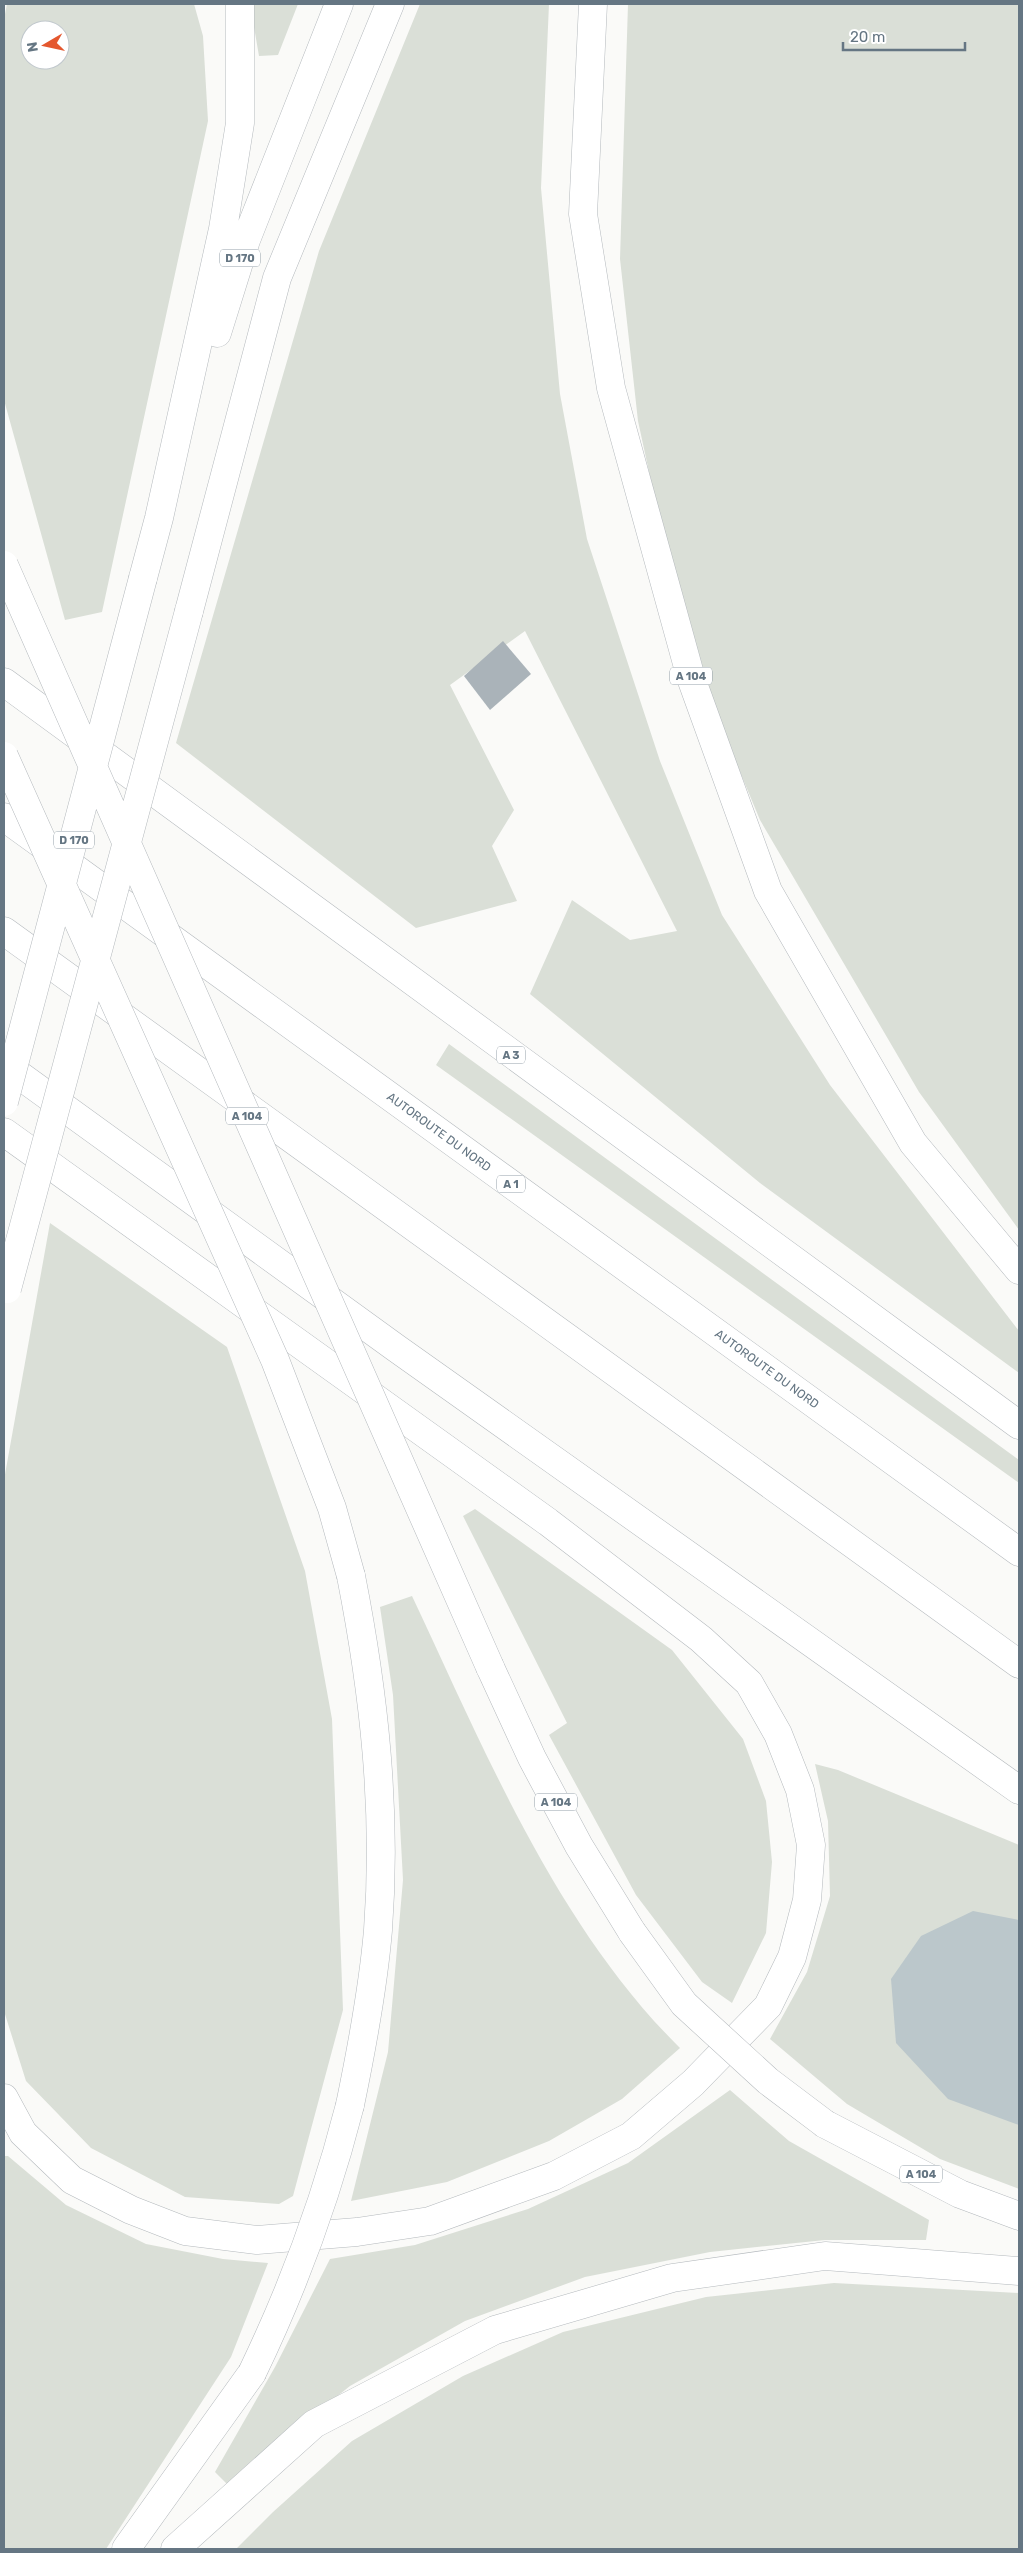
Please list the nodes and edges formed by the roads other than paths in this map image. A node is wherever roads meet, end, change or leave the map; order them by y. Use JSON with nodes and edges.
{"nodes":[{"id":1,"x":240,"y":4,"type":"edge"},
{"id":2,"x":339,"y":4,"type":"edge"},
{"id":3,"x":390,"y":4,"type":"edge"},
{"id":4,"x":593,"y":4,"type":"edge"},
{"id":5,"x":159,"y":518,"type":"junction"},
{"id":6,"x":4,"y":565,"type":"edge"},
{"id":7,"x":4,"y":682,"type":"edge"},
{"id":8,"x":4,"y":756,"type":"edge"},
{"id":9,"x":4,"y":817,"type":"edge"},
{"id":10,"x":4,"y":931,"type":"edge"},
{"id":11,"x":4,"y":1064,"type":"edge"},
{"id":12,"x":4,"y":1102,"type":"edge"},
{"id":13,"x":4,"y":1132,"type":"edge"},
{"id":14,"x":1019,"y":1270,"type":"edge"},
{"id":15,"x":6,"y":1296,"type":"edge"},
{"id":16,"x":1019,"y":1425,"type":"edge"},
{"id":17,"x":1019,"y":1552,"type":"edge"},
{"id":18,"x":1019,"y":1664,"type":"edge"},
{"id":19,"x":1019,"y":1790,"type":"edge"},
{"id":20,"x":4,"y":2098,"type":"edge"},
{"id":21,"x":1019,"y":2216,"type":"edge"},
{"id":22,"x":1019,"y":2271,"type":"edge"},
{"id":23,"x":126,"y":2549,"type":"edge"},
{"id":24,"x":175,"y":2549,"type":"edge"}],
"edges":[{"from":1,"to":5,"type":"highway"},
{"from":2,"to":5,"type":"highway","number":"D 170"},
{"from":3,"to":15,"type":"highway","bridge":true},
{"from":4,"to":14,"type":"highway","number":"A 104"},
{"from":5,"to":12,"type":"highway","number":"D 170","bridge":true},
{"from":6,"to":21,"type":"highway","number":"A 104","bridge":true},
{"from":7,"to":16,"type":"highway","number":"A 3"},
{"from":8,"to":23,"type":"highway","bridge":true},
{"from":9,"to":17,"type":"highway","name":"AUTOROUTE DU NORD","number":"A 1"},
{"from":10,"to":18,"type":"highway"},
{"from":11,"to":19,"type":"highway"},
{"from":13,"to":20,"type":"highway"},
{"from":22,"to":24,"type":"highway"}]}
